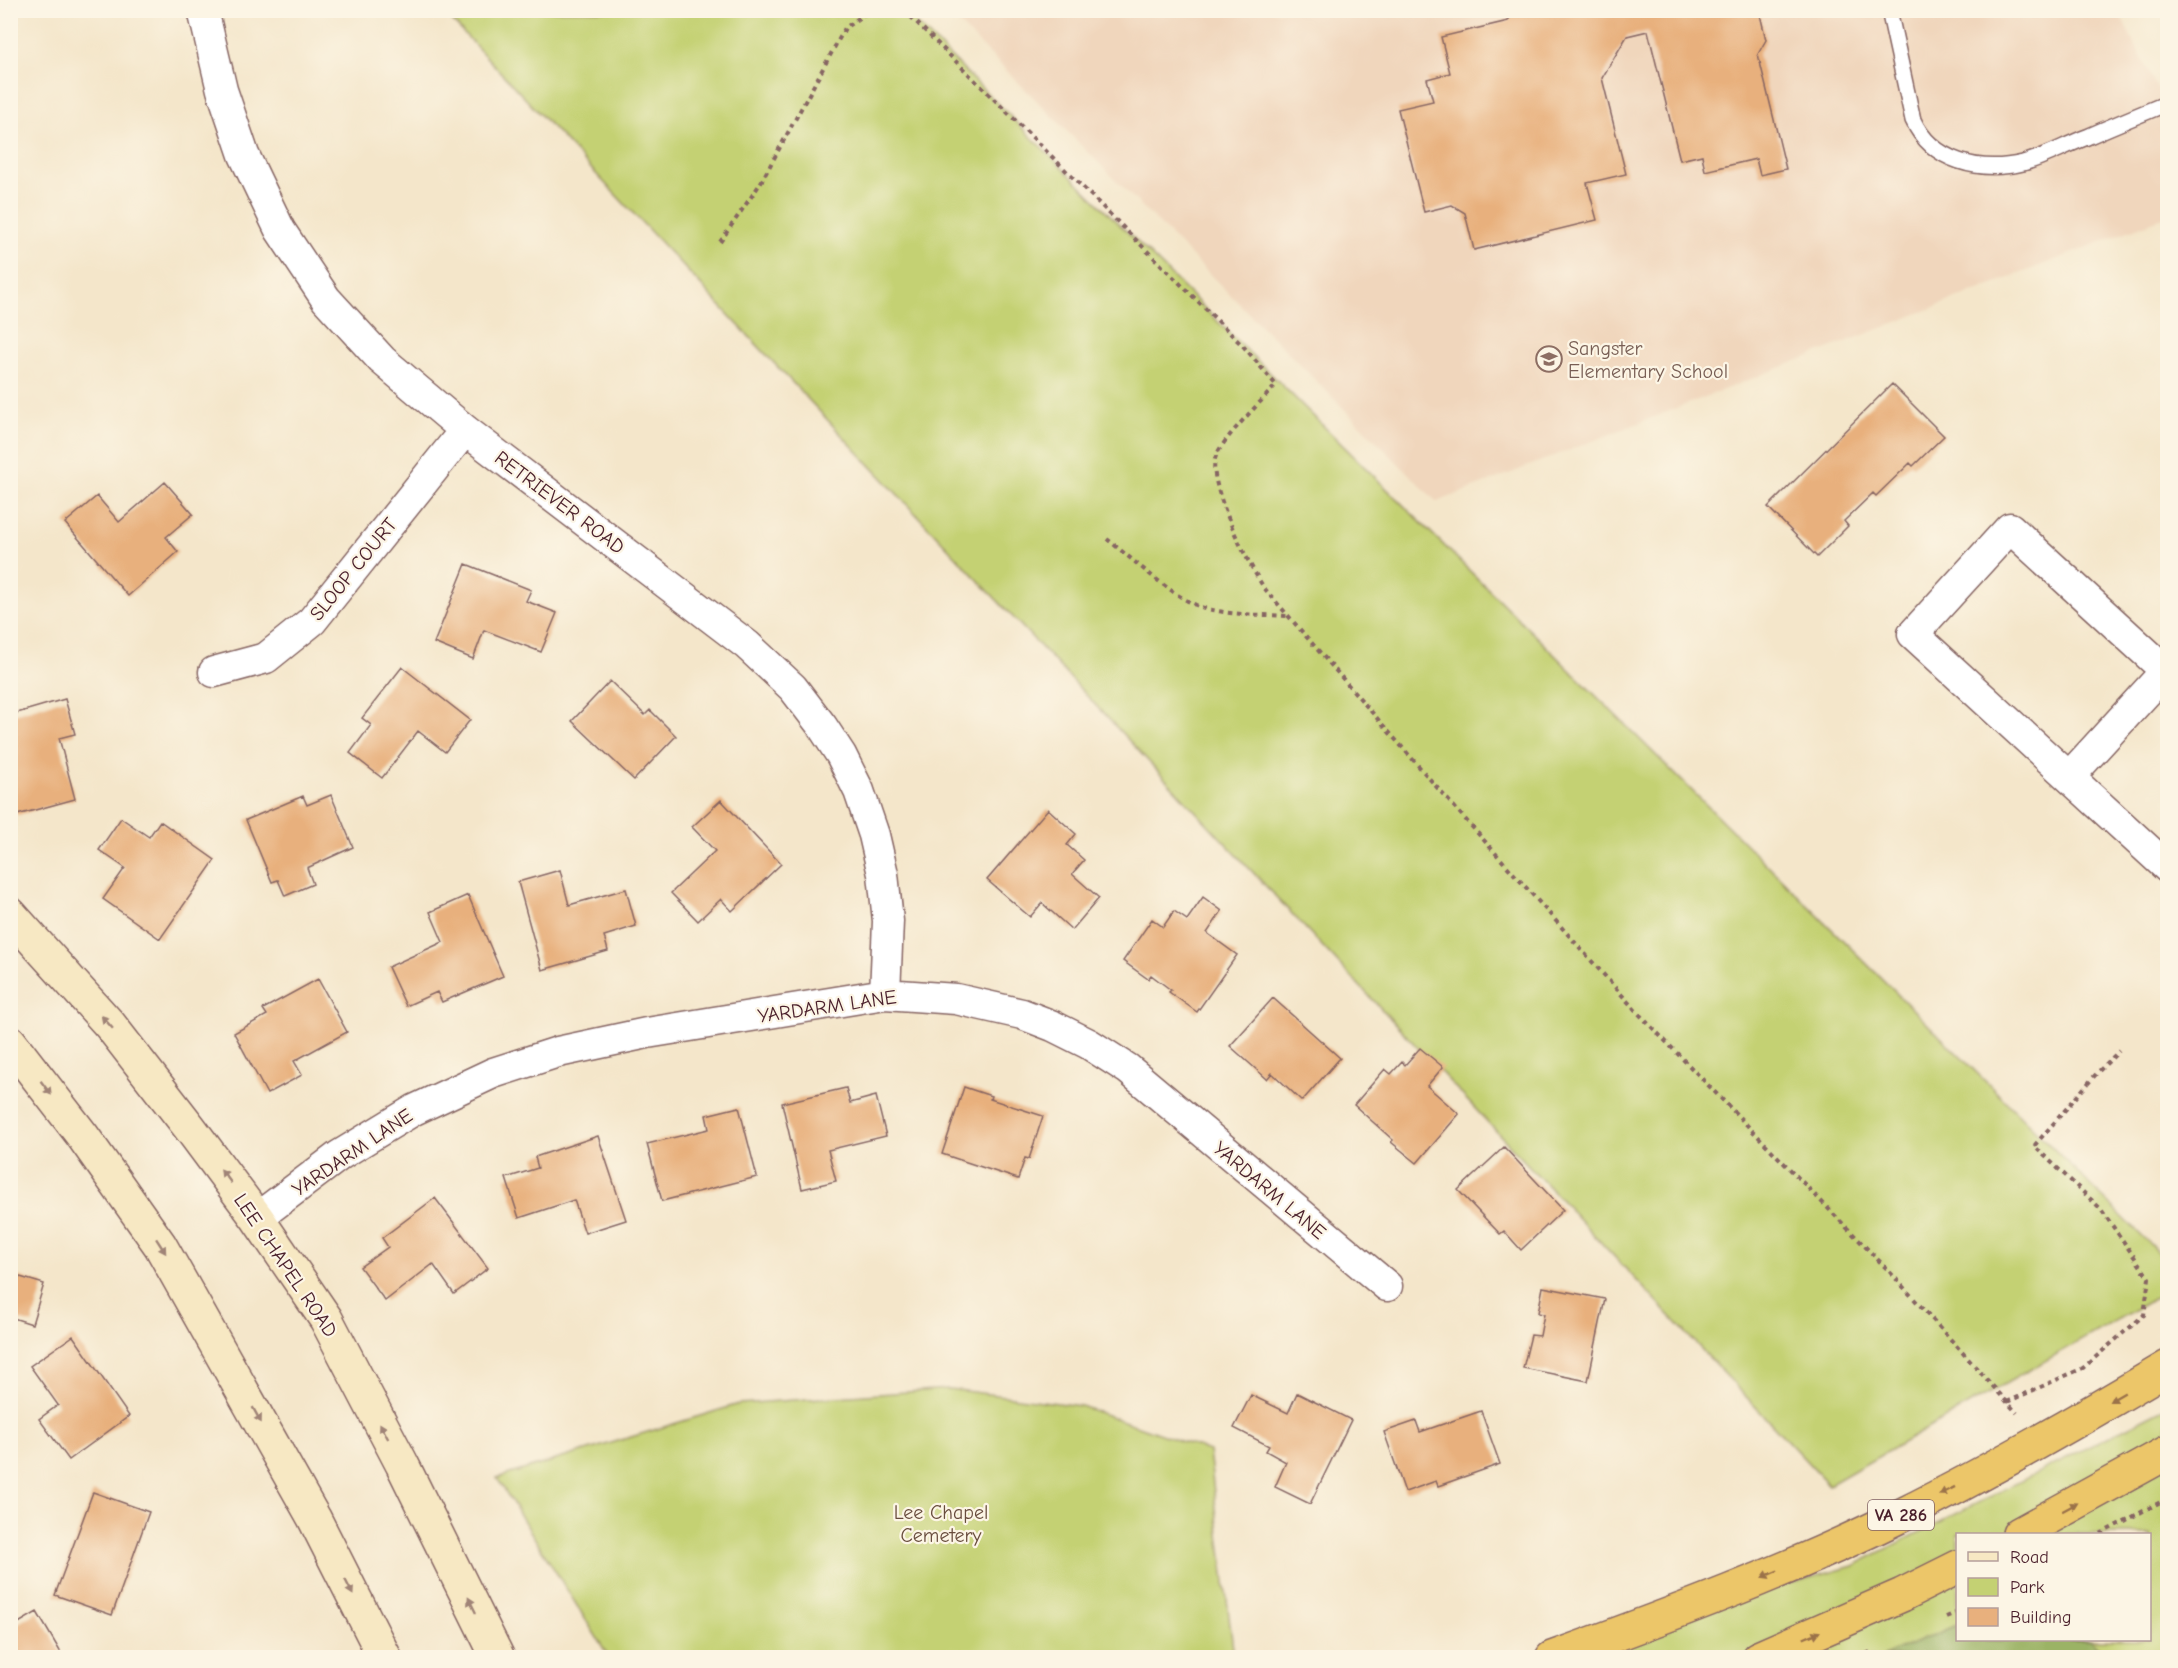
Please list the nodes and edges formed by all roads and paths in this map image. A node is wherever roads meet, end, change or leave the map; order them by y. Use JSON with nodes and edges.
{"nodes":[{"id":1,"x":203,"y":10,"type":"edge"},
{"id":2,"x":870,"y":10,"type":"edge"},
{"id":3,"x":904,"y":10,"type":"edge"},
{"id":4,"x":1889,"y":10,"type":"edge"},
{"id":5,"x":2168,"y":103,"type":"edge"},
{"id":6,"x":720,"y":242,"type":"dead end"},
{"id":7,"x":465,"y":430,"type":"junction"},
{"id":8,"x":1107,"y":539,"type":"dead end"},
{"id":9,"x":1287,"y":616,"type":"junction"},
{"id":10,"x":214,"y":672,"type":"dead end"},
{"id":11,"x":2069,"y":777,"type":"junction"},
{"id":12,"x":2168,"y":868,"type":"edge"},
{"id":13,"x":10,"y":914,"type":"edge"},
{"id":14,"x":885,"y":994,"type":"junction"},
{"id":15,"x":10,"y":1042,"type":"edge"},
{"id":16,"x":2119,"y":1051,"type":"dead end"},
{"id":17,"x":257,"y":1218,"type":"junction"},
{"id":18,"x":1387,"y":1286,"type":"dead end"},
{"id":19,"x":2168,"y":1367,"type":"edge"},
{"id":20,"x":2007,"y":1402,"type":"junction"},
{"id":21,"x":2042,"y":1441,"type":"junction"},
{"id":22,"x":2168,"y":1452,"type":"edge"},
{"id":23,"x":2168,"y":1498,"type":"edge"},
{"id":24,"x":2021,"y":1533,"type":"edge"},
{"id":25,"x":2102,"y":1533,"type":"edge"},
{"id":26,"x":1956,"y":1568,"type":"edge"},
{"id":27,"x":386,"y":1658,"type":"edge"},
{"id":28,"x":498,"y":1658,"type":"edge"},
{"id":29,"x":1552,"y":1658,"type":"edge"},
{"id":30,"x":1758,"y":1658,"type":"edge"}],
"edges":[{"from":1,"to":7,"type":"street","name":"RETRIEVER ROAD"},
{"from":2,"to":6,"type":"path"},
{"from":3,"to":9,"type":"path"},
{"from":4,"to":5,"type":"lane"},
{"from":7,"to":10,"type":"street","name":"SLOOP COURT"},
{"from":7,"to":14,"type":"street","name":"RETRIEVER ROAD"},
{"from":8,"to":9,"type":"path"},
{"from":9,"to":20,"type":"path"},
{"from":11,"to":11,"type":"street"},
{"from":11,"to":12,"type":"street"},
{"from":17,"to":13,"type":"main road","name":"LEE CHAPEL ROAD","one_way":true},
{"from":14,"to":17,"type":"street","name":"YARDARM LANE"},
{"from":14,"to":18,"type":"street","name":"YARDARM LANE"},
{"from":15,"to":27,"type":"main road","one_way":true},
{"from":16,"to":20,"type":"path"},
{"from":28,"to":17,"type":"main road","name":"LEE CHAPEL ROAD","one_way":true},
{"from":19,"to":21,"type":"highway","number":"VA 286","one_way":true},
{"from":20,"to":21,"type":"path"},
{"from":21,"to":29,"type":"highway","number":"VA 286","one_way":true},
{"from":24,"to":22,"type":"highway","one_way":true},
{"from":23,"to":25,"type":"path"},
{"from":30,"to":26,"type":"highway","one_way":true}]}
